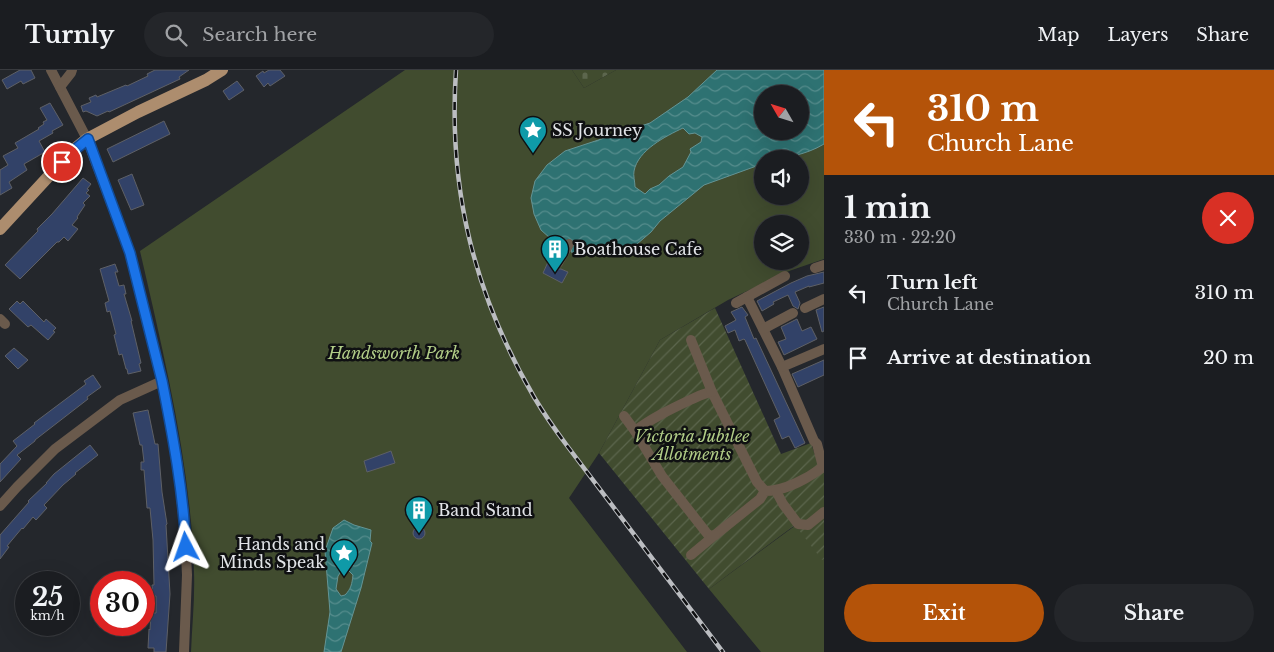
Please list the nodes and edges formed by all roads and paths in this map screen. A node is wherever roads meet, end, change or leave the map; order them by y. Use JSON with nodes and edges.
{"nodes":[{"id":1,"x":51,"y":70,"type":"edge"},
{"id":2,"x":72,"y":70,"type":"edge"},
{"id":3,"x":222,"y":70,"type":"edge"},
{"id":4,"x":60,"y":87,"type":"junction"},
{"id":5,"x":88,"y":139,"type":"junction"},
{"id":6,"x":0,"y":229,"type":"edge"},
{"id":7,"x":568,"y":244,"type":"dead end"},
{"id":8,"x":558,"y":263,"type":"dead end"},
{"id":9,"x":785,"y":276,"type":"dead end"},
{"id":10,"x":747,"y":297,"type":"junction"},
{"id":11,"x":824,"y":299,"type":"edge"},
{"id":12,"x":736,"y":303,"type":"dead end"},
{"id":13,"x":805,"y":308,"type":"dead end"},
{"id":14,"x":793,"y":313,"type":"dead end"},
{"id":15,"x":763,"y":329,"type":"junction"},
{"id":16,"x":691,"y":340,"type":"dead end"},
{"id":17,"x":824,"y":349,"type":"edge"},
{"id":18,"x":782,"y":367,"type":"junction"},
{"id":19,"x":162,"y":381,"type":"junction"},
{"id":20,"x":712,"y":392,"type":"junction"},
{"id":21,"x":624,"y":416,"type":"dead end"},
{"id":22,"x":634,"y":431,"type":"junction"},
{"id":23,"x":821,"y":444,"type":"edge"},
{"id":24,"x":824,"y":467,"type":"edge"},
{"id":25,"x":770,"y":491,"type":"junction"},
{"id":26,"x":0,"y":506,"type":"edge"},
{"id":27,"x":824,"y":512,"type":"edge"},
{"id":28,"x":716,"y":535,"type":"junction"},
{"id":29,"x":691,"y":555,"type":"dead end"},
{"id":30,"x":184,"y":652,"type":"edge"}],
"edges":[{"from":1,"to":4,"type":"street"},
{"from":2,"to":4,"type":"street"},
{"from":3,"to":5,"type":"main road"},
{"from":4,"to":5,"type":"street"},
{"from":5,"to":6,"type":"main road"},
{"from":5,"to":19,"type":"street"},
{"from":7,"to":8,"type":"street"},
{"from":9,"to":10,"type":"street"},
{"from":10,"to":12,"type":"street"},
{"from":10,"to":15,"type":"street"},
{"from":11,"to":13,"type":"street"},
{"from":14,"to":15,"type":"street"},
{"from":15,"to":18,"type":"street"},
{"from":16,"to":20,"type":"street"},
{"from":17,"to":18,"type":"street"},
{"from":18,"to":23,"type":"street"},
{"from":19,"to":26,"type":"street"},
{"from":19,"to":30,"type":"street"},
{"from":20,"to":22,"type":"street"},
{"from":20,"to":25,"type":"street"},
{"from":21,"to":22,"type":"street"},
{"from":22,"to":28,"type":"street"},
{"from":23,"to":24,"type":"street"},
{"from":24,"to":25,"type":"street"},
{"from":25,"to":27,"type":"street"},
{"from":25,"to":28,"type":"street"},
{"from":28,"to":29,"type":"street"}]}
